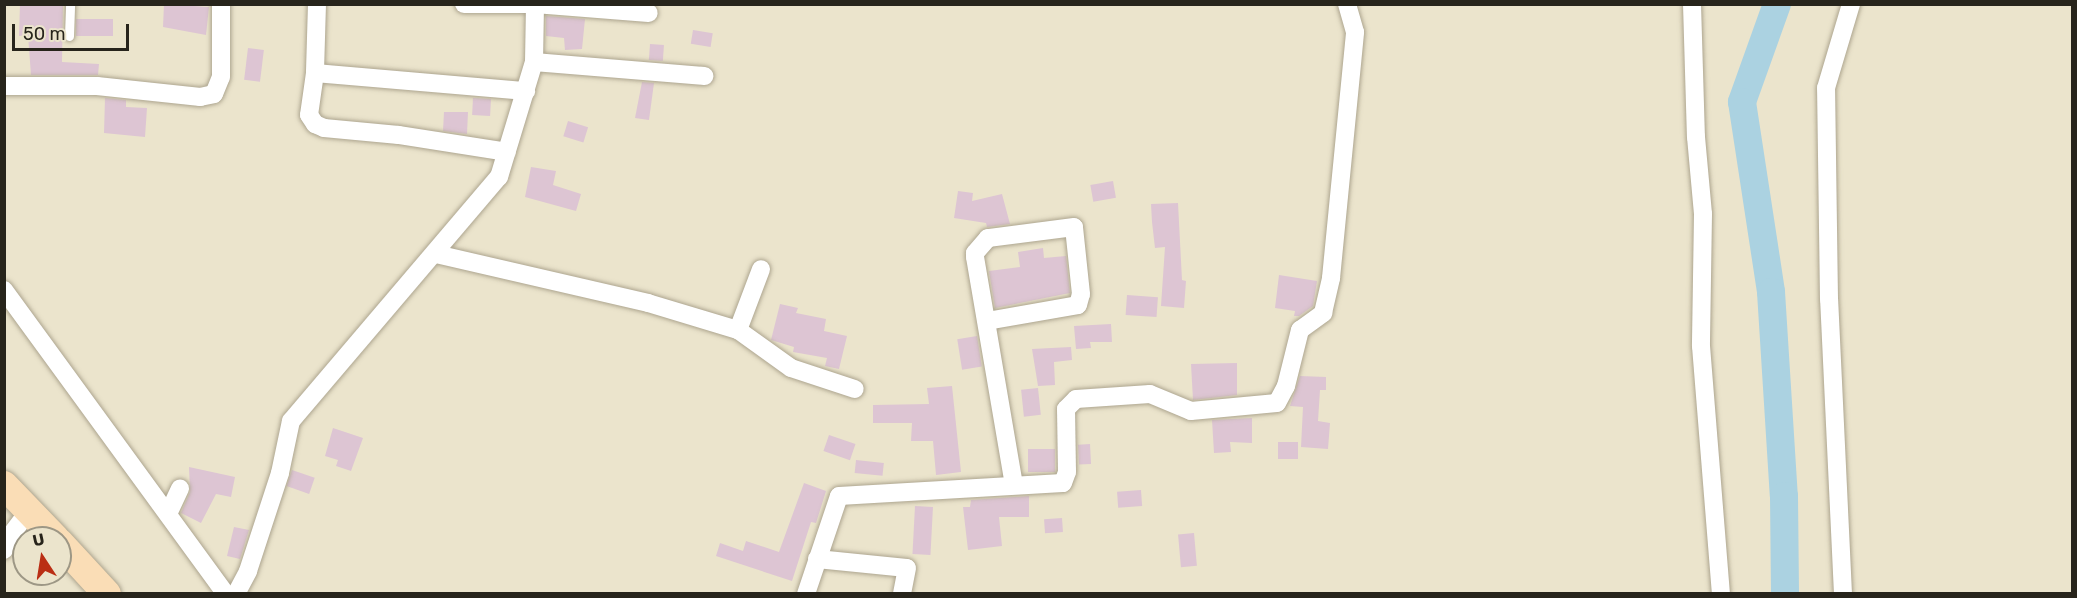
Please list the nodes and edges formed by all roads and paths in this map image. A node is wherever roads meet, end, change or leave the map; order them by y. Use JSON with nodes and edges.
{"nodes":[{"id":1,"x":70,"y":4,"type":"edge"},
{"id":2,"x":221,"y":4,"type":"edge"},
{"id":3,"x":317,"y":4,"type":"edge"},
{"id":4,"x":464,"y":4,"type":"edge"},
{"id":5,"x":535,"y":4,"type":"edge"},
{"id":6,"x":1347,"y":4,"type":"edge"},
{"id":7,"x":1692,"y":4,"type":"edge"},
{"id":8,"x":1851,"y":4,"type":"edge"},
{"id":9,"x":649,"y":13,"type":"dead end"},
{"id":10,"x":69,"y":36,"type":"dead end"},
{"id":11,"x":534,"y":62,"type":"junction"},
{"id":12,"x":315,"y":73,"type":"junction"},
{"id":13,"x":704,"y":76,"type":"dead end"},
{"id":14,"x":4,"y":86,"type":"edge"},
{"id":15,"x":526,"y":91,"type":"junction"},
{"id":16,"x":507,"y":152,"type":"junction"},
{"id":17,"x":436,"y":254,"type":"junction"},
{"id":18,"x":761,"y":269,"type":"dead end"},
{"id":19,"x":4,"y":290,"type":"edge"},
{"id":20,"x":987,"y":321,"type":"junction"},
{"id":21,"x":738,"y":330,"type":"junction"},
{"id":22,"x":855,"y":389,"type":"dead end"},
{"id":23,"x":1014,"y":484,"type":"junction"},
{"id":24,"x":4,"y":485,"type":"edge"},
{"id":25,"x":180,"y":488,"type":"dead end"},
{"id":26,"x":29,"y":511,"type":"junction"},
{"id":27,"x":169,"y":512,"type":"junction"},
{"id":28,"x":43,"y":526,"type":"edge"},
{"id":29,"x":4,"y":549,"type":"edge"},
{"id":30,"x":72,"y":556,"type":"edge"},
{"id":31,"x":817,"y":559,"type":"junction"},
{"id":32,"x":107,"y":594,"type":"edge"},
{"id":33,"x":226,"y":594,"type":"edge"},
{"id":34,"x":236,"y":594,"type":"edge"},
{"id":35,"x":806,"y":594,"type":"edge"},
{"id":36,"x":902,"y":594,"type":"edge"},
{"id":37,"x":1721,"y":594,"type":"edge"},
{"id":38,"x":1843,"y":594,"type":"edge"}],
"edges":[{"from":1,"to":10,"type":"lane"},
{"from":2,"to":14,"type":"street"},
{"from":3,"to":12,"type":"street"},
{"from":4,"to":5,"type":"street"},
{"from":5,"to":9,"type":"street"},
{"from":5,"to":11,"type":"street"},
{"from":6,"to":23,"type":"street"},
{"from":7,"to":37,"type":"street"},
{"from":8,"to":38,"type":"street"},
{"from":11,"to":13,"type":"street"},
{"from":11,"to":15,"type":"street"},
{"from":12,"to":15,"type":"street"},
{"from":12,"to":16,"type":"street"},
{"from":15,"to":16,"type":"street"},
{"from":16,"to":17,"type":"street"},
{"from":17,"to":21,"type":"street"},
{"from":17,"to":34,"type":"street"},
{"from":18,"to":21,"type":"street"},
{"from":19,"to":27,"type":"street"},
{"from":20,"to":20,"type":"street"},
{"from":20,"to":23,"type":"street"},
{"from":21,"to":22,"type":"street"},
{"from":23,"to":31,"type":"street"},
{"from":24,"to":26,"type":"main road"},
{"from":25,"to":27,"type":"street"},
{"from":26,"to":28,"type":"main road"},
{"from":26,"to":29,"type":"street"},
{"from":27,"to":33,"type":"street"},
{"from":30,"to":32,"type":"main road"},
{"from":31,"to":35,"type":"street"},
{"from":31,"to":36,"type":"street"}]}
